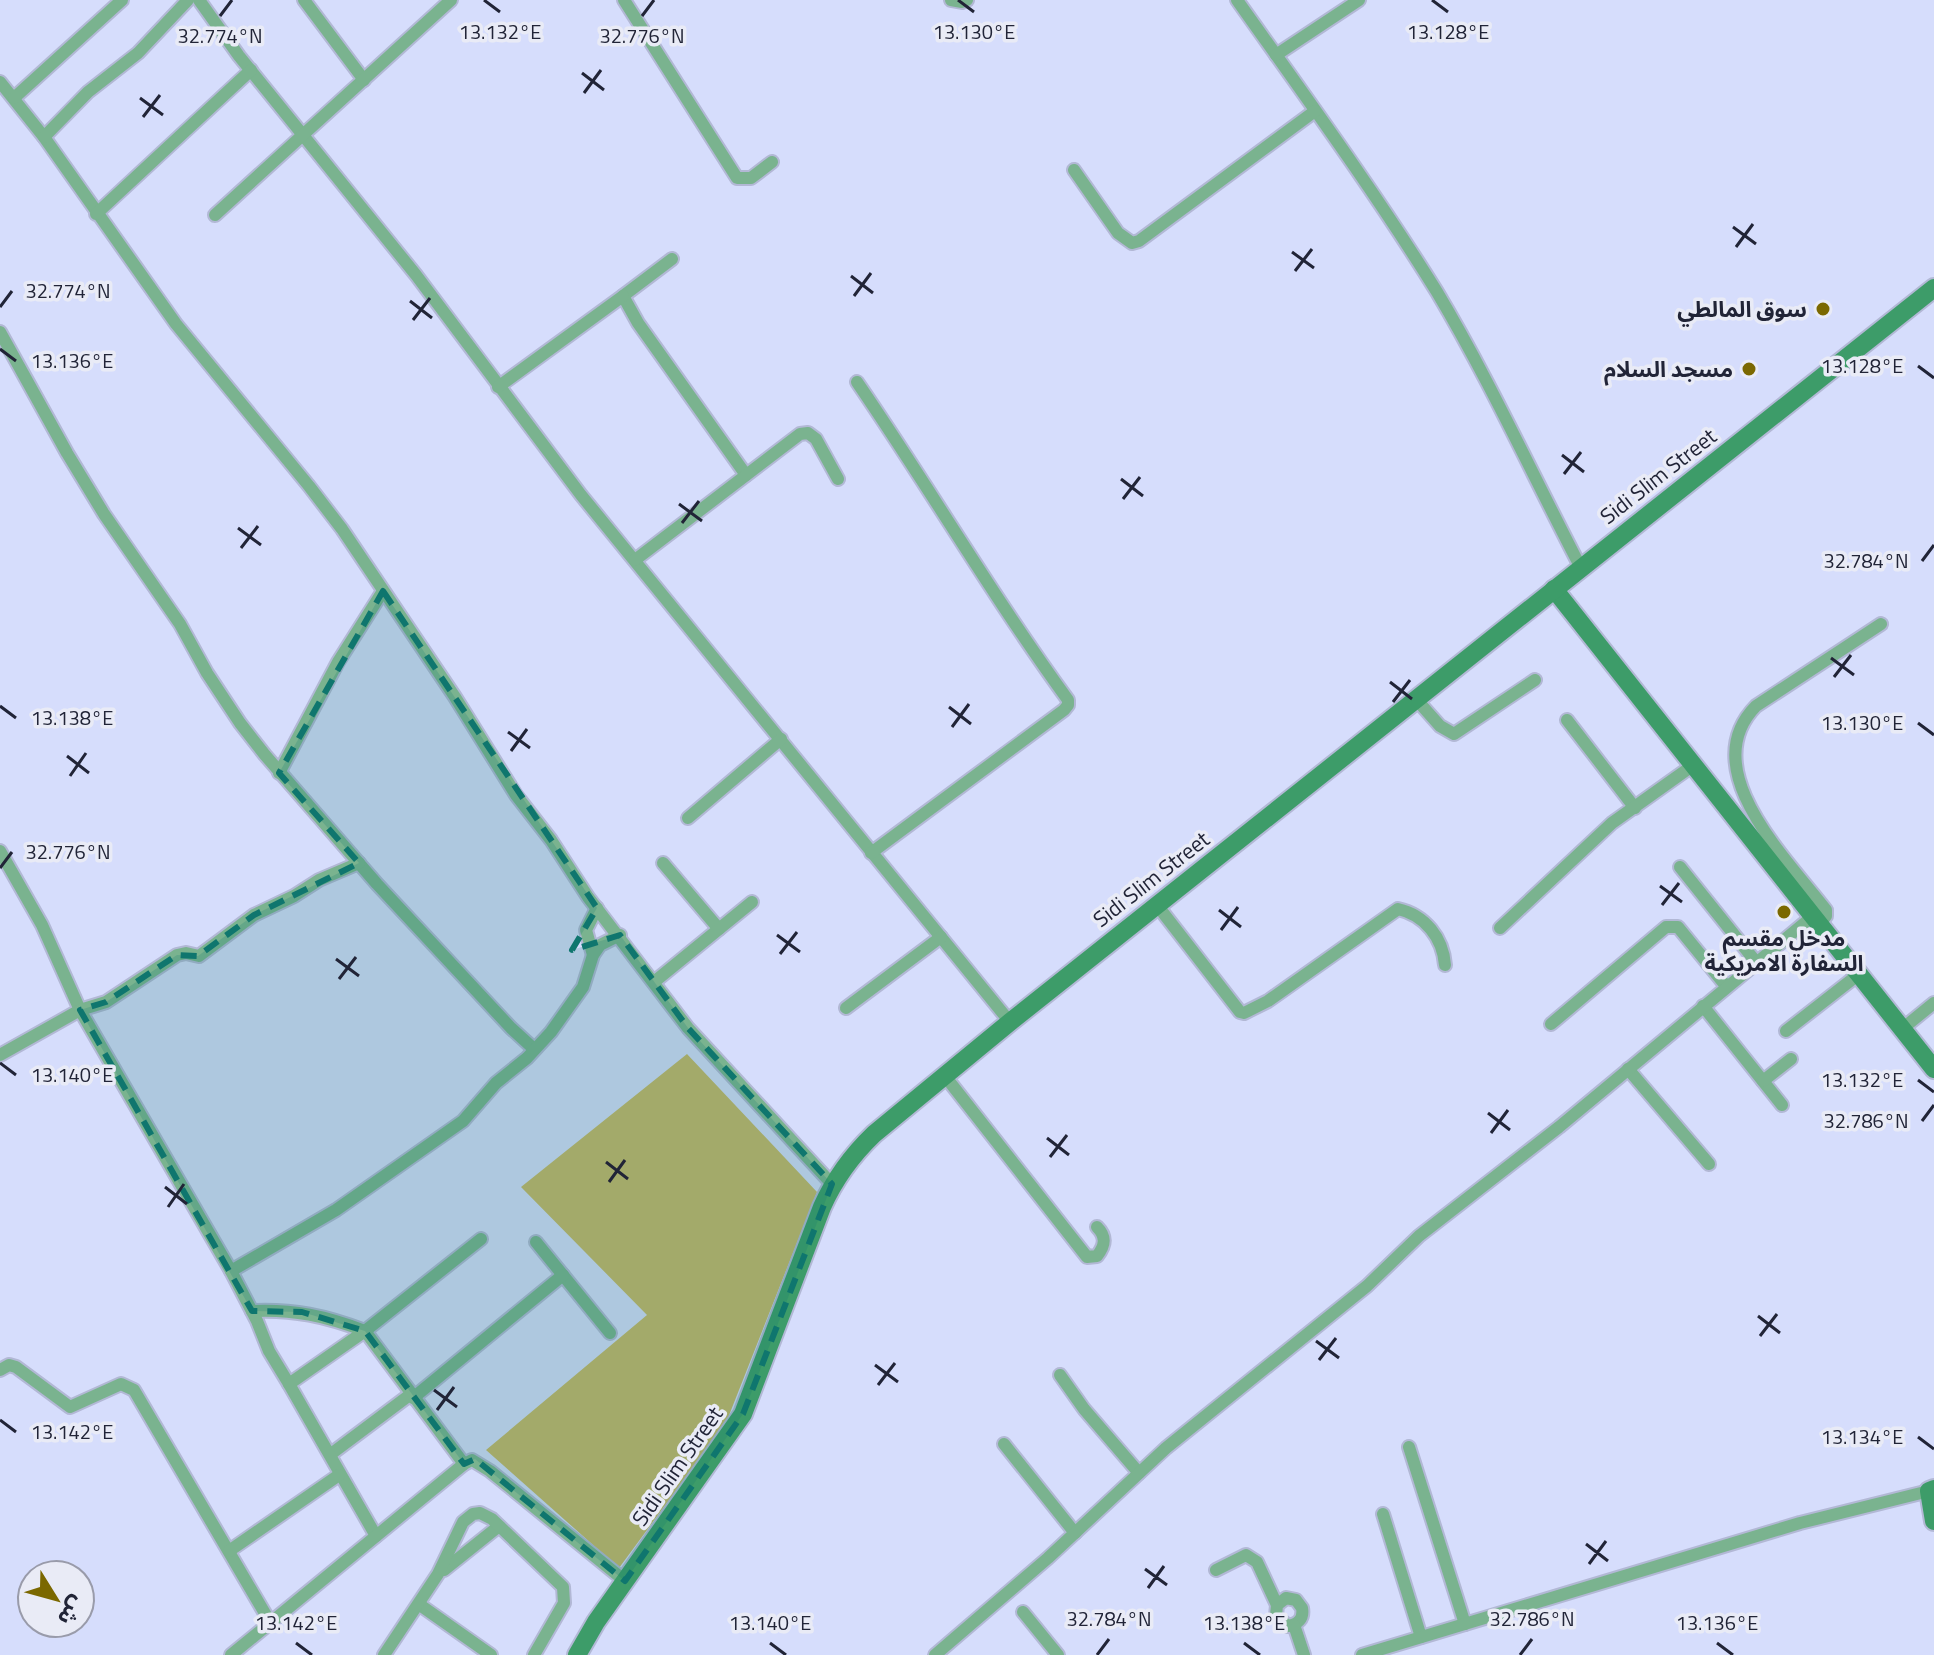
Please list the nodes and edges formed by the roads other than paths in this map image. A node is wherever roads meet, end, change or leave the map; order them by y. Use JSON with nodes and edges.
{"nodes":[{"id":1,"x":122,"y":0,"type":"edge"},
{"id":2,"x":188,"y":0,"type":"edge"},
{"id":3,"x":199,"y":0,"type":"edge"},
{"id":4,"x":304,"y":0,"type":"edge"},
{"id":5,"x":451,"y":0,"type":"edge"},
{"id":6,"x":624,"y":0,"type":"edge"},
{"id":7,"x":951,"y":0,"type":"edge"},
{"id":8,"x":967,"y":0,"type":"edge"},
{"id":9,"x":1237,"y":0,"type":"edge"},
{"id":10,"x":1359,"y":0,"type":"edge"},
{"id":11,"x":1276,"y":55,"type":"junction"},
{"id":12,"x":251,"y":70,"type":"junction"},
{"id":13,"x":364,"y":80,"type":"junction"},
{"id":14,"x":0,"y":82,"type":"edge"},
{"id":15,"x":14,"y":98,"type":"junction"},
{"id":16,"x":1315,"y":111,"type":"junction"},
{"id":17,"x":304,"y":135,"type":"junction"},
{"id":18,"x":44,"y":137,"type":"junction"},
{"id":19,"x":772,"y":162,"type":"dead end"},
{"id":20,"x":1074,"y":170,"type":"dead end"},
{"id":21,"x":96,"y":214,"type":"junction"},
{"id":22,"x":215,"y":215,"type":"dead end"},
{"id":23,"x":672,"y":259,"type":"dead end"},
{"id":24,"x":1934,"y":288,"type":"edge"},
{"id":25,"x":623,"y":296,"type":"junction"},
{"id":26,"x":0,"y":332,"type":"edge"},
{"id":27,"x":857,"y":382,"type":"dead end"},
{"id":28,"x":498,"y":387,"type":"junction"},
{"id":29,"x":746,"y":475,"type":"junction"},
{"id":30,"x":838,"y":479,"type":"dead end"},
{"id":31,"x":635,"y":560,"type":"junction"},
{"id":32,"x":1581,"y":568,"type":"junction"},
{"id":33,"x":1554,"y":589,"type":"junction"},
{"id":34,"x":383,"y":591,"type":"junction"},
{"id":35,"x":1881,"y":624,"type":"dead end"},
{"id":36,"x":1535,"y":680,"type":"dead end"},
{"id":37,"x":1416,"y":699,"type":"junction"},
{"id":38,"x":1567,"y":720,"type":"dead end"},
{"id":39,"x":781,"y":739,"type":"junction"},
{"id":40,"x":1692,"y":766,"type":"junction"},
{"id":41,"x":279,"y":773,"type":"junction"},
{"id":42,"x":1635,"y":808,"type":"junction"},
{"id":43,"x":688,"y":818,"type":"dead end"},
{"id":44,"x":0,"y":851,"type":"edge"},
{"id":45,"x":871,"y":853,"type":"junction"},
{"id":46,"x":359,"y":863,"type":"junction"},
{"id":47,"x":663,"y":863,"type":"dead end"},
{"id":48,"x":1680,"y":867,"type":"dead end"},
{"id":49,"x":752,"y":902,"type":"dead end"},
{"id":50,"x":1157,"y":905,"type":"junction"},
{"id":51,"x":597,"y":908,"type":"junction"},
{"id":52,"x":1817,"y":920,"type":"junction"},
{"id":53,"x":1500,"y":928,"type":"dead end"},
{"id":54,"x":719,"y":929,"type":"junction"},
{"id":55,"x":620,"y":935,"type":"junction"},
{"id":56,"x":941,"y":937,"type":"junction"},
{"id":57,"x":593,"y":955,"type":"junction"},
{"id":58,"x":1756,"y":962,"type":"junction"},
{"id":59,"x":1445,"y":965,"type":"dead end"},
{"id":60,"x":1859,"y":974,"type":"junction"},
{"id":61,"x":654,"y":982,"type":"junction"},
{"id":62,"x":1726,"y":986,"type":"junction"},
{"id":63,"x":1934,"y":1003,"type":"edge"},
{"id":64,"x":1703,"y":1006,"type":"junction"},
{"id":65,"x":846,"y":1008,"type":"dead end"},
{"id":66,"x":80,"y":1010,"type":"junction"},
{"id":67,"x":1010,"y":1022,"type":"junction"},
{"id":68,"x":1551,"y":1024,"type":"dead end"},
{"id":69,"x":1902,"y":1029,"type":"junction"},
{"id":70,"x":1786,"y":1031,"type":"dead end"},
{"id":71,"x":534,"y":1049,"type":"junction"},
{"id":72,"x":0,"y":1055,"type":"edge"},
{"id":73,"x":1791,"y":1059,"type":"dead end"},
{"id":74,"x":1628,"y":1069,"type":"junction"},
{"id":75,"x":1934,"y":1069,"type":"edge"},
{"id":76,"x":945,"y":1076,"type":"junction"},
{"id":77,"x":1763,"y":1081,"type":"junction"},
{"id":78,"x":1782,"y":1105,"type":"dead end"},
{"id":79,"x":1709,"y":1164,"type":"dead end"},
{"id":80,"x":832,"y":1184,"type":"junction"},
{"id":81,"x":1097,"y":1227,"type":"dead end"},
{"id":82,"x":481,"y":1239,"type":"dead end"},
{"id":83,"x":536,"y":1242,"type":"dead end"},
{"id":84,"x":231,"y":1271,"type":"junction"},
{"id":85,"x":563,"y":1275,"type":"junction"},
{"id":86,"x":252,"y":1311,"type":"junction"},
{"id":87,"x":365,"y":1331,"type":"junction"},
{"id":88,"x":610,"y":1333,"type":"dead end"},
{"id":89,"x":0,"y":1370,"type":"edge"},
{"id":90,"x":1060,"y":1375,"type":"dead end"},
{"id":91,"x":289,"y":1384,"type":"junction"},
{"id":92,"x":412,"y":1396,"type":"junction"},
{"id":93,"x":1004,"y":1444,"type":"dead end"},
{"id":94,"x":1409,"y":1447,"type":"dead end"},
{"id":95,"x":331,"y":1454,"type":"junction"},
{"id":96,"x":464,"y":1464,"type":"junction"},
{"id":97,"x":1139,"y":1473,"type":"junction"},
{"id":98,"x":339,"y":1475,"type":"junction"},
{"id":99,"x":1932,"y":1486,"type":"edge"},
{"id":100,"x":1383,"y":1514,"type":"dead end"},
{"id":101,"x":1934,"y":1521,"type":"edge"},
{"id":102,"x":499,"y":1526,"type":"junction"},
{"id":103,"x":1075,"y":1533,"type":"junction"},
{"id":104,"x":376,"y":1536,"type":"junction"},
{"id":105,"x":229,"y":1551,"type":"junction"},
{"id":106,"x":1216,"y":1570,"type":"dead end"},
{"id":107,"x":438,"y":1574,"type":"junction"},
{"id":108,"x":625,"y":1581,"type":"junction"},
{"id":109,"x":420,"y":1605,"type":"junction"},
{"id":110,"x":1277,"y":1605,"type":"junction"},
{"id":111,"x":1023,"y":1612,"type":"dead end"},
{"id":112,"x":270,"y":1622,"type":"junction"},
{"id":113,"x":1465,"y":1624,"type":"junction"},
{"id":114,"x":1294,"y":1625,"type":"junction"},
{"id":115,"x":1421,"y":1637,"type":"junction"},
{"id":116,"x":231,"y":1655,"type":"edge"},
{"id":117,"x":384,"y":1655,"type":"edge"},
{"id":118,"x":491,"y":1655,"type":"edge"},
{"id":119,"x":534,"y":1655,"type":"edge"},
{"id":120,"x":577,"y":1655,"type":"edge"},
{"id":121,"x":935,"y":1655,"type":"edge"},
{"id":122,"x":1058,"y":1655,"type":"edge"},
{"id":123,"x":1304,"y":1655,"type":"edge"},
{"id":124,"x":1362,"y":1655,"type":"edge"}],
"edges":[{"from":1,"to":15,"type":"street"},
{"from":2,"to":18,"type":"street"},
{"from":3,"to":12,"type":"street"},
{"from":4,"to":13,"type":"street"},
{"from":5,"to":13,"type":"street"},
{"from":6,"to":19,"type":"street"},
{"from":7,"to":8,"type":"street"},
{"from":9,"to":11,"type":"street"},
{"from":10,"to":11,"type":"street"},
{"from":11,"to":16,"type":"street"},
{"from":12,"to":17,"type":"street"},
{"from":12,"to":21,"type":"street"},
{"from":13,"to":17,"type":"street"},
{"from":14,"to":15,"type":"street"},
{"from":15,"to":18,"type":"street"},
{"from":16,"to":20,"type":"street"},
{"from":16,"to":32,"type":"street"},
{"from":17,"to":22,"type":"street"},
{"from":17,"to":28,"type":"street"},
{"from":18,"to":21,"type":"street"},
{"from":21,"to":34,"type":"street"},
{"from":23,"to":25,"type":"street"},
{"from":24,"to":32,"type":"main road","name":"Sidi Slim Street"},
{"from":25,"to":28,"type":"street"},
{"from":25,"to":29,"type":"street"},
{"from":26,"to":41,"type":"street"},
{"from":27,"to":45,"type":"street"},
{"from":28,"to":31,"type":"street"},
{"from":29,"to":30,"type":"street"},
{"from":29,"to":31,"type":"street"},
{"from":31,"to":39,"type":"street"},
{"from":32,"to":33,"type":"main road","name":"Sidi Slim Street"},
{"from":33,"to":37,"type":"main road","name":"Sidi Slim Street"},
{"from":33,"to":40,"type":"main road"},
{"from":34,"to":41,"type":"street"},
{"from":34,"to":51,"type":"street"},
{"from":35,"to":52,"type":"street"},
{"from":36,"to":37,"type":"street"},
{"from":37,"to":50,"type":"main road","name":"Sidi Slim Street"},
{"from":38,"to":42,"type":"street"},
{"from":39,"to":43,"type":"street"},
{"from":39,"to":45,"type":"street"},
{"from":40,"to":42,"type":"street"},
{"from":40,"to":52,"type":"main road"},
{"from":41,"to":46,"type":"street"},
{"from":42,"to":53,"type":"street"},
{"from":44,"to":66,"type":"street"},
{"from":45,"to":56,"type":"street"},
{"from":46,"to":66,"type":"street"},
{"from":46,"to":71,"type":"street"},
{"from":47,"to":54,"type":"street"},
{"from":48,"to":58,"type":"street"},
{"from":49,"to":54,"type":"street"},
{"from":50,"to":59,"type":"street"},
{"from":50,"to":67,"type":"main road","name":"Sidi Slim Street"},
{"from":51,"to":55,"type":"street"},
{"from":51,"to":57,"type":"street"},
{"from":52,"to":58,"type":"street"},
{"from":52,"to":60,"type":"main road"},
{"from":54,"to":61,"type":"street"},
{"from":55,"to":57,"type":"street"},
{"from":55,"to":61,"type":"street"},
{"from":56,"to":65,"type":"street"},
{"from":56,"to":67,"type":"street"},
{"from":57,"to":71,"type":"street"},
{"from":58,"to":62,"type":"street"},
{"from":60,"to":69,"type":"main road"},
{"from":60,"to":70,"type":"street"},
{"from":61,"to":80,"type":"street"},
{"from":62,"to":64,"type":"street"},
{"from":62,"to":68,"type":"street"},
{"from":63,"to":69,"type":"street"},
{"from":64,"to":74,"type":"street"},
{"from":64,"to":77,"type":"street"},
{"from":66,"to":72,"type":"street"},
{"from":66,"to":84,"type":"street"},
{"from":67,"to":76,"type":"main road","name":"Sidi Slim Street"},
{"from":69,"to":75,"type":"main road"},
{"from":71,"to":84,"type":"street"},
{"from":73,"to":77,"type":"street"},
{"from":74,"to":79,"type":"street"},
{"from":74,"to":97,"type":"street"},
{"from":76,"to":80,"type":"main road","name":"Sidi Slim Street"},
{"from":76,"to":81,"type":"street"},
{"from":77,"to":78,"type":"street"},
{"from":80,"to":108,"type":"main road","name":"Sidi Slim Street"},
{"from":82,"to":87,"type":"street"},
{"from":83,"to":85,"type":"street"},
{"from":84,"to":86,"type":"street"},
{"from":85,"to":88,"type":"street"},
{"from":85,"to":92,"type":"street"},
{"from":86,"to":87,"type":"street"},
{"from":86,"to":91,"type":"street"},
{"from":87,"to":91,"type":"street"},
{"from":87,"to":92,"type":"street"},
{"from":89,"to":105,"type":"street"},
{"from":90,"to":97,"type":"street"},
{"from":91,"to":95,"type":"street"},
{"from":92,"to":95,"type":"street"},
{"from":92,"to":96,"type":"street"},
{"from":93,"to":103,"type":"street"},
{"from":94,"to":113,"type":"street"},
{"from":95,"to":98,"type":"street"},
{"from":96,"to":104,"type":"street"},
{"from":96,"to":108,"type":"street"},
{"from":97,"to":103,"type":"street"},
{"from":98,"to":104,"type":"street"},
{"from":98,"to":105,"type":"street"},
{"from":99,"to":101,"type":"main road"},
{"from":99,"to":113,"type":"street"},
{"from":100,"to":115,"type":"street"},
{"from":102,"to":107,"type":"street"},
{"from":102,"to":107,"type":"street"},
{"from":102,"to":119,"type":"street"},
{"from":103,"to":121,"type":"street"},
{"from":104,"to":112,"type":"street"},
{"from":105,"to":112,"type":"street"},
{"from":106,"to":110,"type":"street"},
{"from":107,"to":109,"type":"street"},
{"from":108,"to":120,"type":"main road","name":"Sidi Slim Street"},
{"from":109,"to":117,"type":"street"},
{"from":109,"to":118,"type":"street"},
{"from":110,"to":114,"type":"street"},
{"from":110,"to":114,"type":"street"},
{"from":111,"to":122,"type":"street"},
{"from":112,"to":116,"type":"street"},
{"from":113,"to":115,"type":"street"},
{"from":114,"to":123,"type":"street"},
{"from":115,"to":124,"type":"street"}]}
